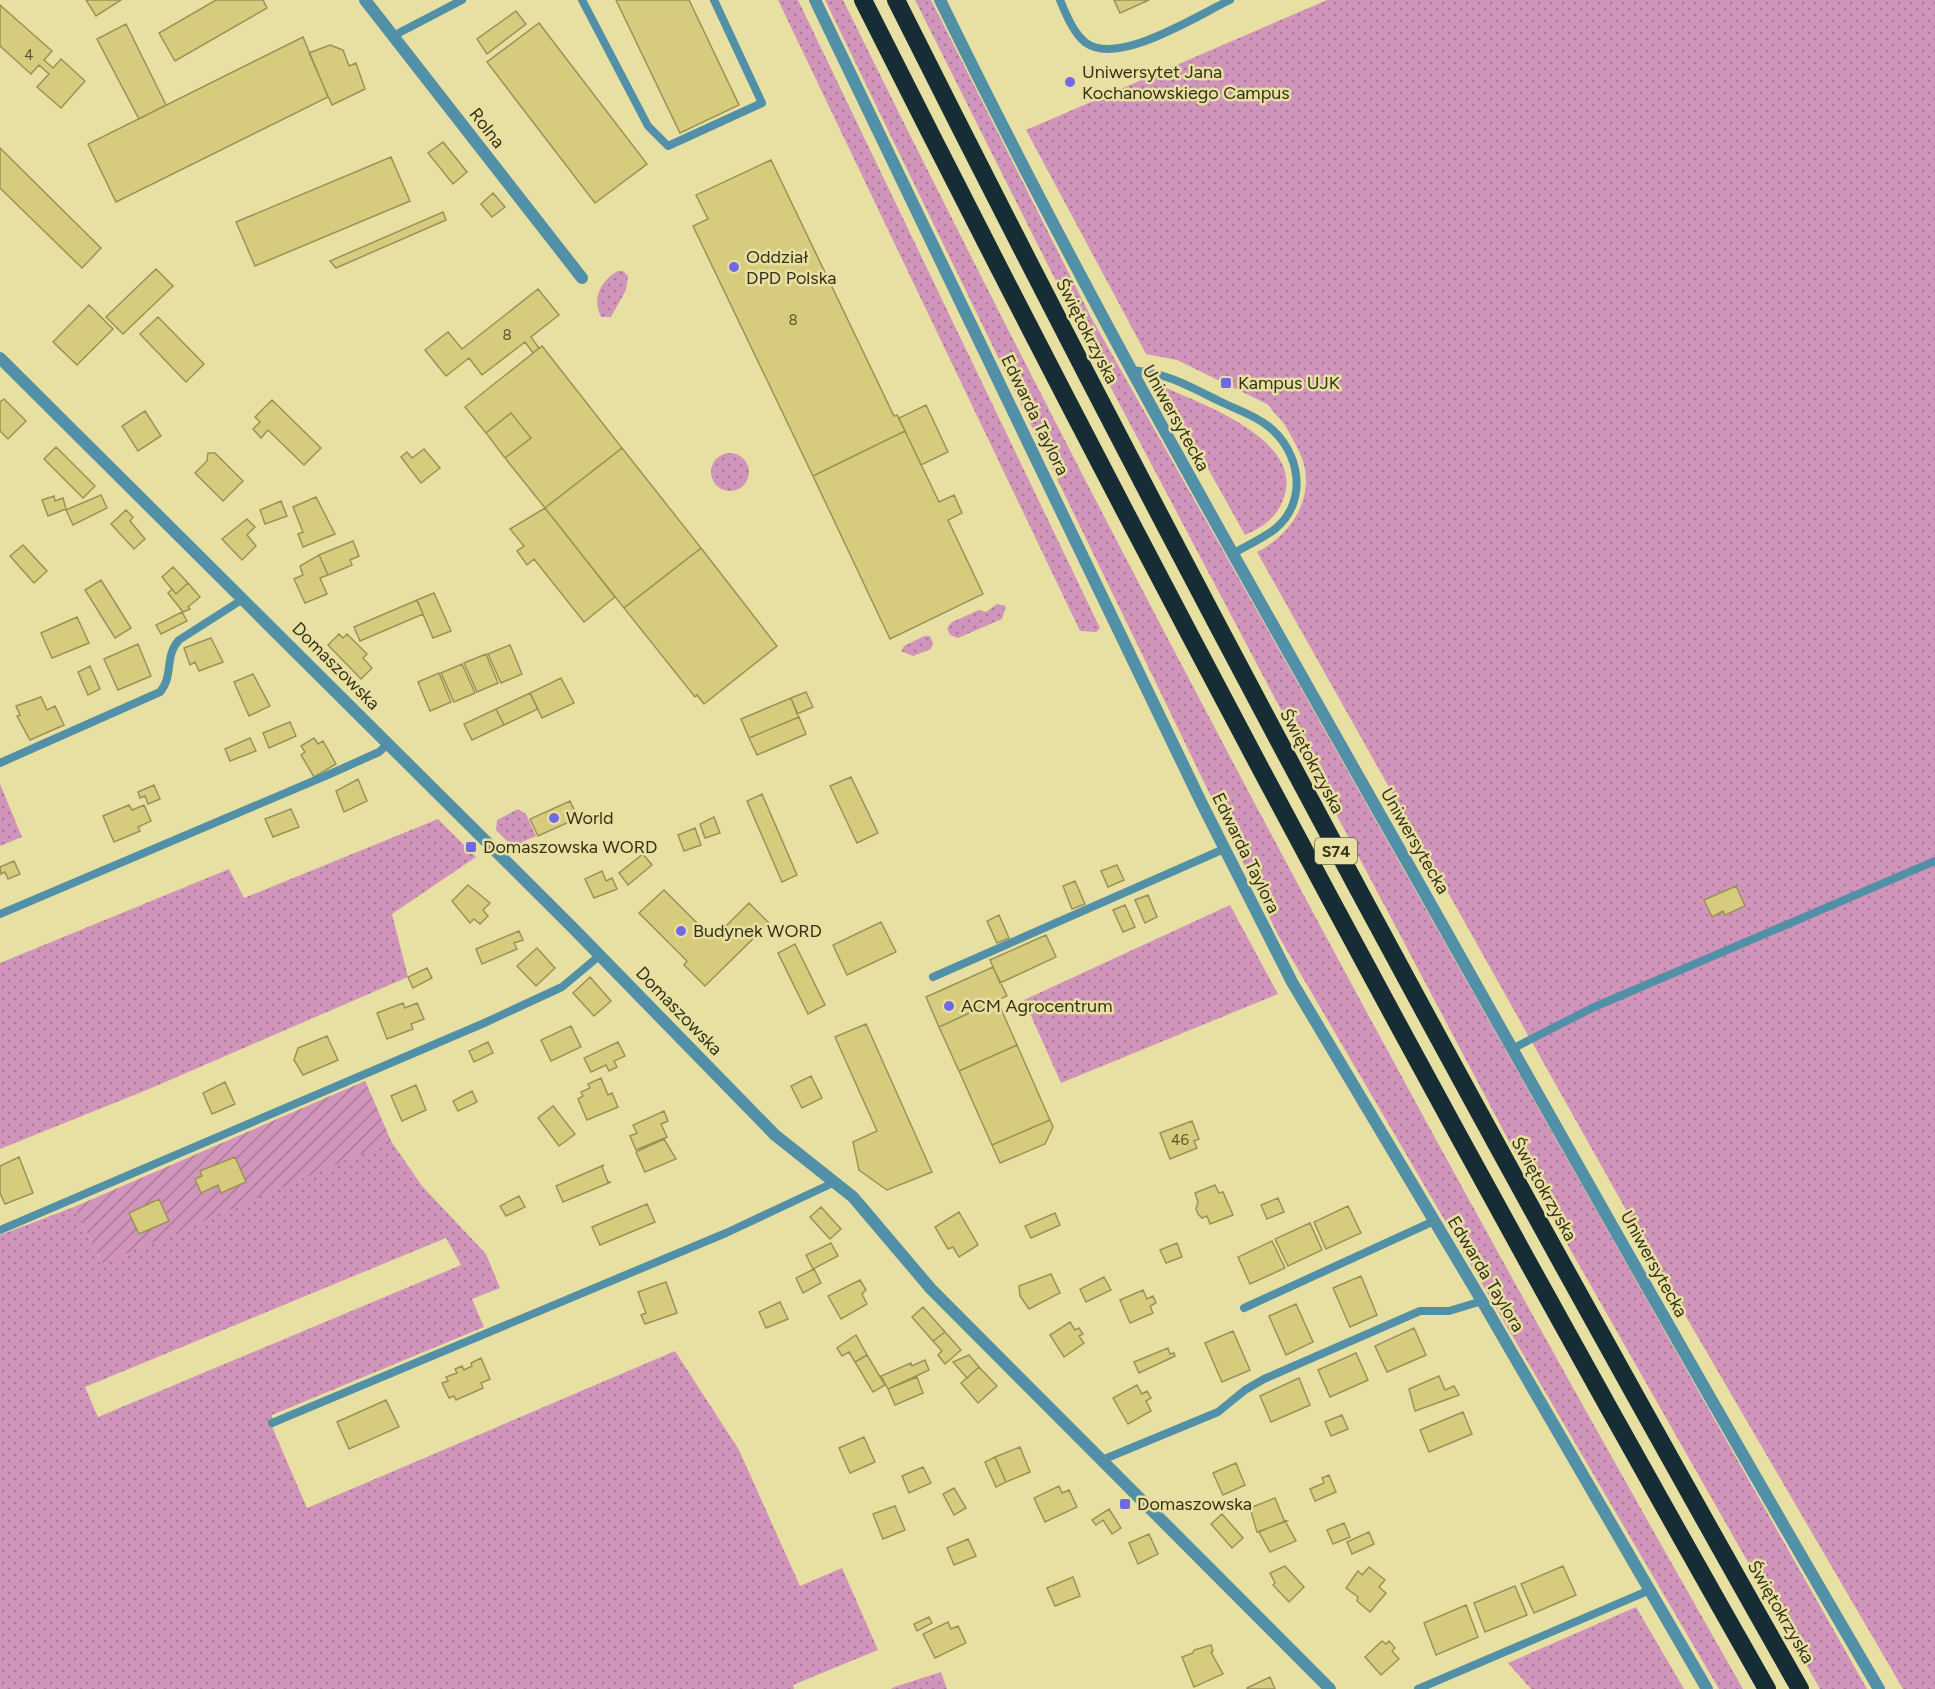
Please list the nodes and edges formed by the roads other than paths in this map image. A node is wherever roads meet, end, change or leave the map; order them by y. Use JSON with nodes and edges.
{"nodes":[{"id":1,"x":365,"y":0,"type":"edge"},
{"id":2,"x":462,"y":0,"type":"edge"},
{"id":3,"x":582,"y":0,"type":"edge"},
{"id":4,"x":714,"y":0,"type":"edge"},
{"id":5,"x":815,"y":0,"type":"edge"},
{"id":6,"x":863,"y":0,"type":"edge"},
{"id":7,"x":896,"y":0,"type":"edge"},
{"id":8,"x":940,"y":0,"type":"edge"},
{"id":9,"x":1060,"y":0,"type":"edge"},
{"id":10,"x":1230,"y":0,"type":"edge"},
{"id":11,"x":393,"y":36,"type":"junction"},
{"id":12,"x":582,"y":278,"type":"dead end"},
{"id":13,"x":0,"y":358,"type":"edge"},
{"id":14,"x":1129,"y":370,"type":"junction"},
{"id":15,"x":1232,"y":554,"type":"junction"},
{"id":16,"x":243,"y":599,"type":"junction"},
{"id":17,"x":388,"y":744,"type":"junction"},
{"id":18,"x":0,"y":763,"type":"edge"},
{"id":19,"x":1224,"y":849,"type":"junction"},
{"id":20,"x":1935,"y":861,"type":"edge"},
{"id":21,"x":0,"y":914,"type":"edge"},
{"id":22,"x":599,"y":956,"type":"junction"},
{"id":23,"x":933,"y":977,"type":"dead end"},
{"id":24,"x":1512,"y":1049,"type":"junction"},
{"id":25,"x":835,"y":1182,"type":"junction"},
{"id":26,"x":1434,"y":1221,"type":"junction"},
{"id":27,"x":0,"y":1230,"type":"edge"},
{"id":28,"x":1482,"y":1301,"type":"junction"},
{"id":29,"x":1244,"y":1308,"type":"dead end"},
{"id":30,"x":272,"y":1423,"type":"dead end"},
{"id":31,"x":1102,"y":1460,"type":"junction"},
{"id":32,"x":1650,"y":1590,"type":"junction"},
{"id":33,"x":1330,"y":1689,"type":"edge"},
{"id":34,"x":1418,"y":1689,"type":"edge"},
{"id":35,"x":1707,"y":1689,"type":"edge"},
{"id":36,"x":1767,"y":1689,"type":"edge"},
{"id":37,"x":1800,"y":1689,"type":"edge"},
{"id":38,"x":1879,"y":1689,"type":"edge"}],
"edges":[{"from":1,"to":11,"type":"street","name":"Rolna"},
{"from":2,"to":11,"type":"lane"},
{"from":3,"to":4,"type":"lane"},
{"from":5,"to":19,"type":"street","name":"Edwarda Taylora"},
{"from":6,"to":36,"type":"highway","number":"S74"},
{"from":7,"to":37,"type":"highway","name":"Świętokrzyska","number":"S74"},
{"from":8,"to":14,"type":"street","name":"Uniwersytecka"},
{"from":9,"to":10,"type":"lane"},
{"from":11,"to":12,"type":"street","name":"Rolna"},
{"from":13,"to":16,"type":"street","name":"Domaszowska"},
{"from":14,"to":15,"type":"street","name":"Uniwersytecka"},
{"from":14,"to":15,"type":"lane"},
{"from":15,"to":24,"type":"street","name":"Uniwersytecka"},
{"from":16,"to":17,"type":"street","name":"Domaszowska"},
{"from":16,"to":18,"type":"lane"},
{"from":17,"to":21,"type":"lane"},
{"from":17,"to":22,"type":"street","name":"Domaszowska"},
{"from":19,"to":23,"type":"lane"},
{"from":19,"to":26,"type":"street","name":"Edwarda Taylora"},
{"from":20,"to":24,"type":"lane"},
{"from":22,"to":25,"type":"street","name":"Domaszowska"},
{"from":22,"to":27,"type":"lane"},
{"from":24,"to":38,"type":"street","name":"Uniwersytecka"},
{"from":25,"to":30,"type":"lane"},
{"from":25,"to":31,"type":"street","name":"Domaszowska"},
{"from":26,"to":28,"type":"street","name":"Edwarda Taylora"},
{"from":26,"to":29,"type":"lane"},
{"from":28,"to":31,"type":"lane"},
{"from":28,"to":32,"type":"street","name":"Edwarda Taylora"},
{"from":31,"to":33,"type":"street","name":"Domaszowska"},
{"from":32,"to":34,"type":"lane"},
{"from":32,"to":35,"type":"street","name":"Edwarda Taylora"}]}
